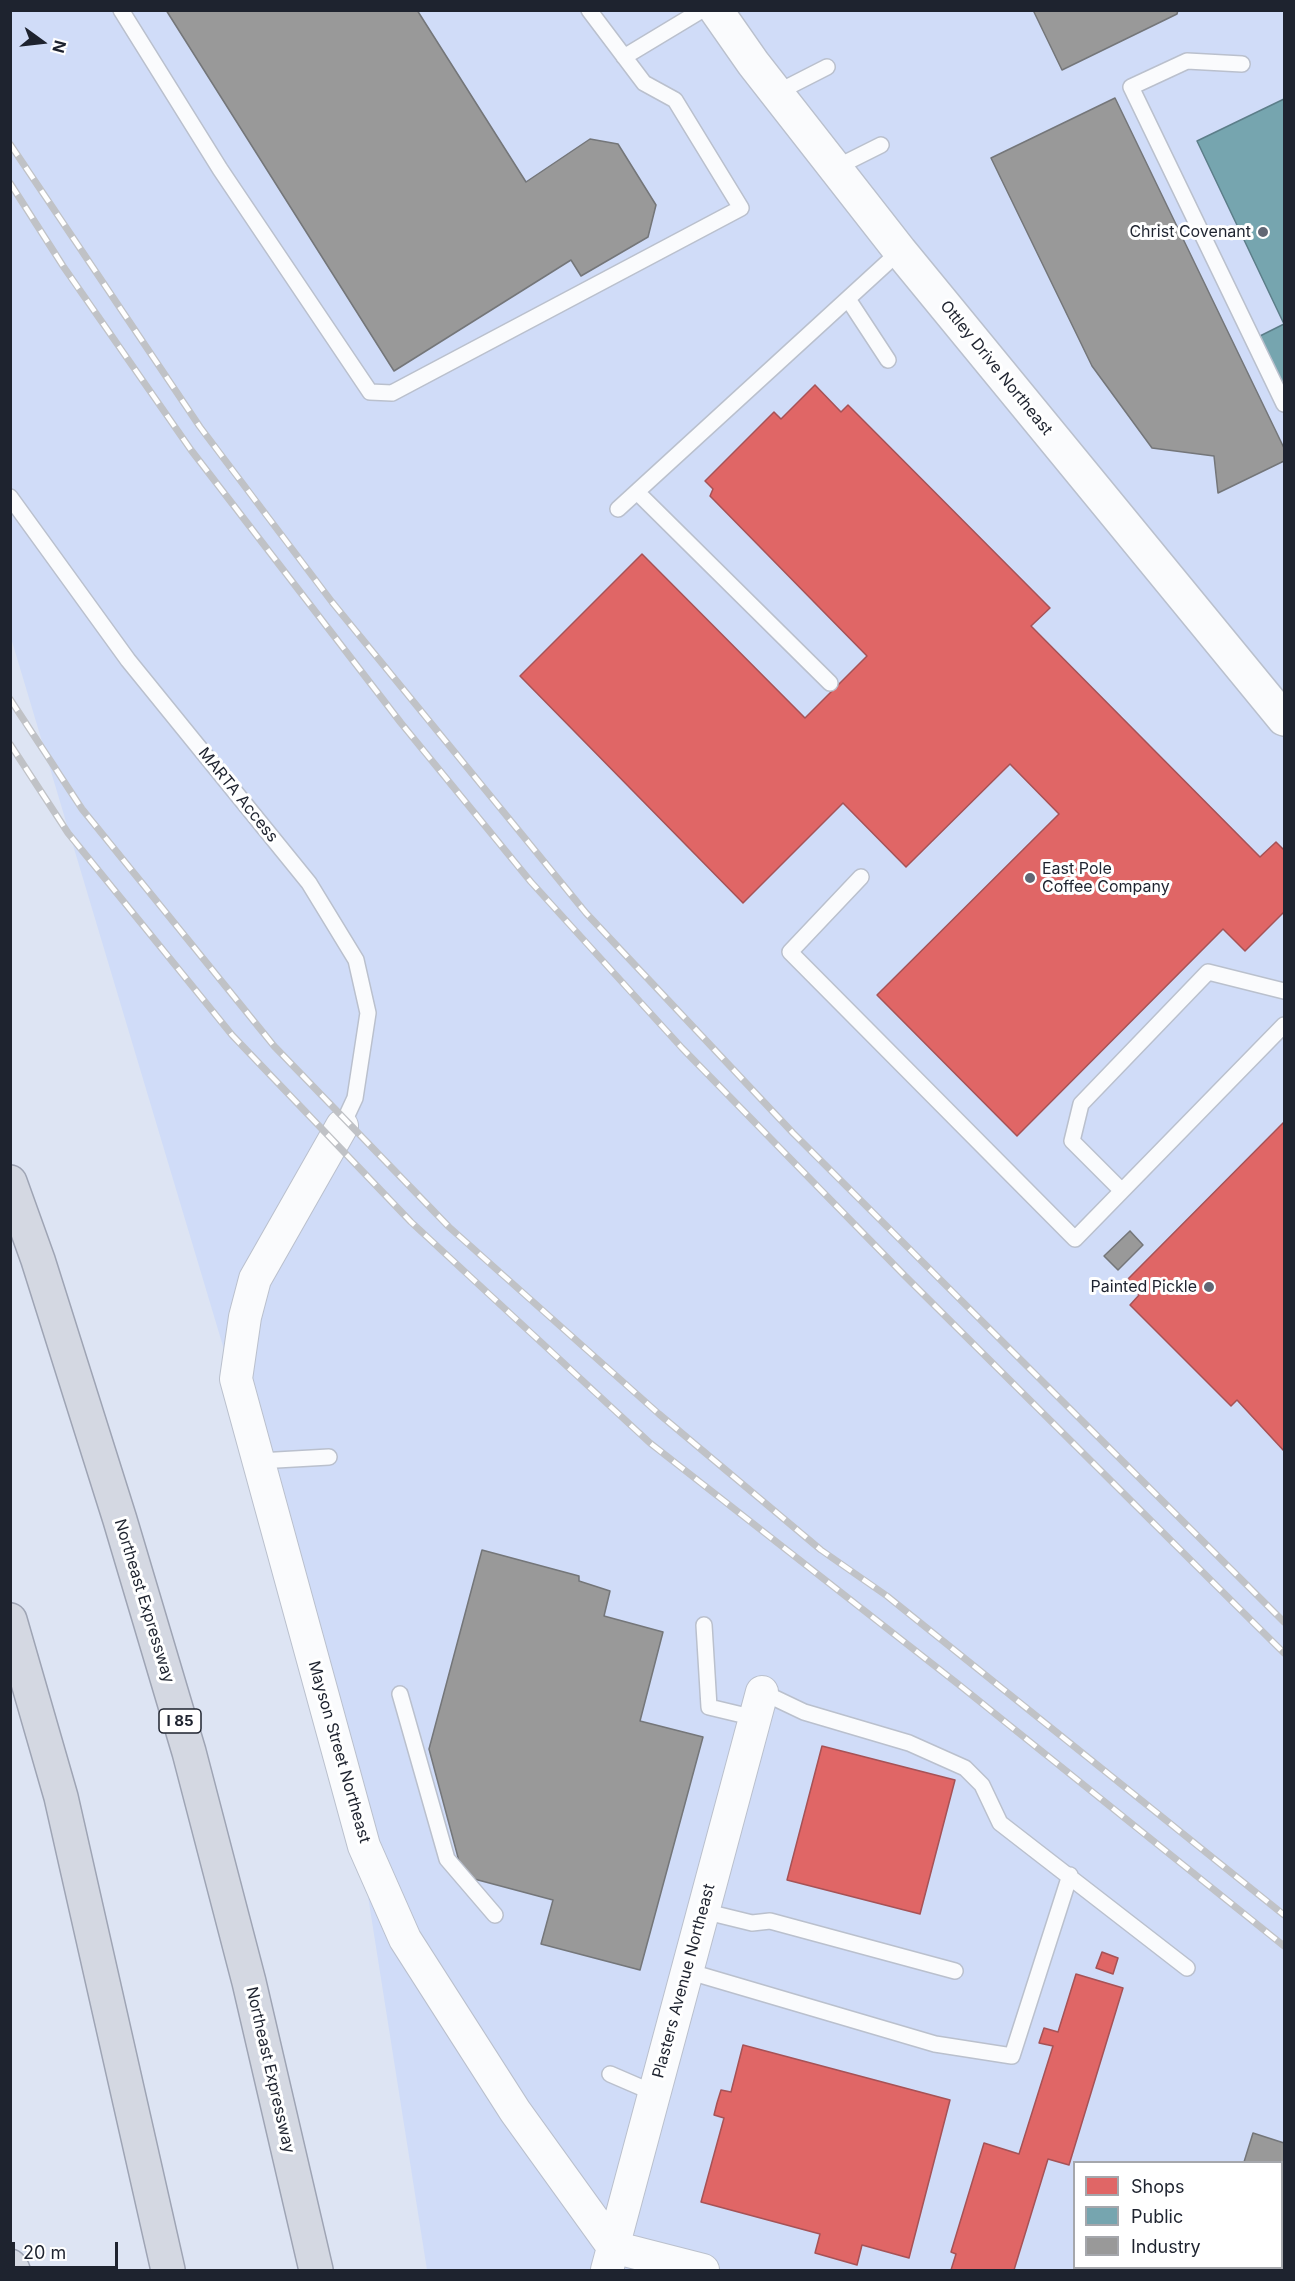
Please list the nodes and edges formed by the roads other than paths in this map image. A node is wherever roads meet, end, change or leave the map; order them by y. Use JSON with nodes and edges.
{"nodes":[{"id":1,"x":121,"y":10,"type":"edge"},
{"id":2,"x":589,"y":10,"type":"edge"},
{"id":3,"x":702,"y":10,"type":"edge"},
{"id":4,"x":716,"y":10,"type":"edge"},
{"id":5,"x":624,"y":57,"type":"junction"},
{"id":6,"x":1242,"y":64,"type":"dead end"},
{"id":7,"x":827,"y":67,"type":"dead end"},
{"id":8,"x":776,"y":93,"type":"junction"},
{"id":9,"x":881,"y":145,"type":"dead end"},
{"id":10,"x":835,"y":168,"type":"junction"},
{"id":11,"x":900,"y":251,"type":"junction"},
{"id":12,"x":848,"y":299,"type":"junction"},
{"id":13,"x":888,"y":360,"type":"dead end"},
{"id":14,"x":1284,"y":404,"type":"edge"},
{"id":15,"x":637,"y":492,"type":"junction"},
{"id":16,"x":10,"y":497,"type":"edge"},
{"id":17,"x":618,"y":509,"type":"dead end"},
{"id":18,"x":830,"y":683,"type":"dead end"},
{"id":19,"x":1284,"y":719,"type":"edge"},
{"id":20,"x":861,"y":877,"type":"dead end"},
{"id":21,"x":1284,"y":991,"type":"edge"},
{"id":22,"x":1284,"y":1025,"type":"edge"},
{"id":23,"x":342,"y":1126,"type":"joint"},
{"id":24,"x":10,"y":1182,"type":"edge"},
{"id":25,"x":1122,"y":1191,"type":"junction"},
{"id":26,"x":329,"y":1457,"type":"dead end"},
{"id":27,"x":259,"y":1461,"type":"junction"},
{"id":28,"x":10,"y":1620,"type":"edge"},
{"id":29,"x":704,"y":1625,"type":"dead end"},
{"id":30,"x":400,"y":1694,"type":"dead end"},
{"id":31,"x":758,"y":1705,"type":"junction"},
{"id":32,"x":1070,"y":1875,"type":"junction"},
{"id":33,"x":703,"y":1911,"type":"junction"},
{"id":34,"x":495,"y":1916,"type":"dead end"},
{"id":35,"x":1187,"y":1968,"type":"dead end"},
{"id":36,"x":687,"y":1971,"type":"junction"},
{"id":37,"x":956,"y":1971,"type":"dead end"},
{"id":38,"x":610,"y":2074,"type":"dead end"},
{"id":39,"x":654,"y":2093,"type":"junction"},
{"id":40,"x":610,"y":2259,"type":"edge"},
{"id":41,"x":10,"y":2266,"type":"edge"},
{"id":42,"x":13,"y":2271,"type":"edge"},
{"id":43,"x":168,"y":2271,"type":"edge"},
{"id":44,"x":316,"y":2271,"type":"edge"},
{"id":45,"x":703,"y":2271,"type":"edge"}],
"edges":[{"from":1,"to":5,"type":"lane"},
{"from":2,"to":5,"type":"lane"},
{"from":3,"to":5,"type":"lane"},
{"from":4,"to":8,"type":"street","name":"Ottley Drive Northeast"},
{"from":6,"to":14,"type":"lane"},
{"from":7,"to":8,"type":"lane"},
{"from":8,"to":10,"type":"street","name":"Ottley Drive Northeast"},
{"from":9,"to":10,"type":"lane"},
{"from":10,"to":11,"type":"street","name":"Ottley Drive Northeast"},
{"from":11,"to":12,"type":"lane"},
{"from":11,"to":19,"type":"street","name":"Ottley Drive Northeast"},
{"from":12,"to":13,"type":"lane"},
{"from":12,"to":15,"type":"lane"},
{"from":15,"to":17,"type":"lane"},
{"from":15,"to":18,"type":"lane"},
{"from":16,"to":23,"type":"lane","name":"MARTA Access"},
{"from":20,"to":25,"type":"lane"},
{"from":21,"to":25,"type":"lane"},
{"from":22,"to":25,"type":"lane"},
{"from":23,"to":27,"type":"street","name":"Mayson Street Northeast"},
{"from":24,"to":44,"type":"highway","name":"Northeast Expressway","number":"I 85"},
{"from":26,"to":27,"type":"lane"},
{"from":27,"to":40,"type":"street","name":"Mayson Street Northeast"},
{"from":28,"to":43,"type":"highway"},
{"from":29,"to":31,"type":"lane"},
{"from":30,"to":34,"type":"lane"},
{"from":31,"to":32,"type":"lane"},
{"from":31,"to":33,"type":"street","name":"Plasters Avenue Northeast"},
{"from":32,"to":35,"type":"lane"},
{"from":32,"to":36,"type":"lane"},
{"from":33,"to":36,"type":"street","name":"Plasters Avenue Northeast"},
{"from":33,"to":37,"type":"lane"},
{"from":36,"to":39,"type":"street","name":"Plasters Avenue Northeast"},
{"from":38,"to":39,"type":"lane"},
{"from":39,"to":40,"type":"street","name":"Plasters Avenue Northeast"},
{"from":40,"to":45,"type":"street"},
{"from":41,"to":42,"type":"highway"}]}
